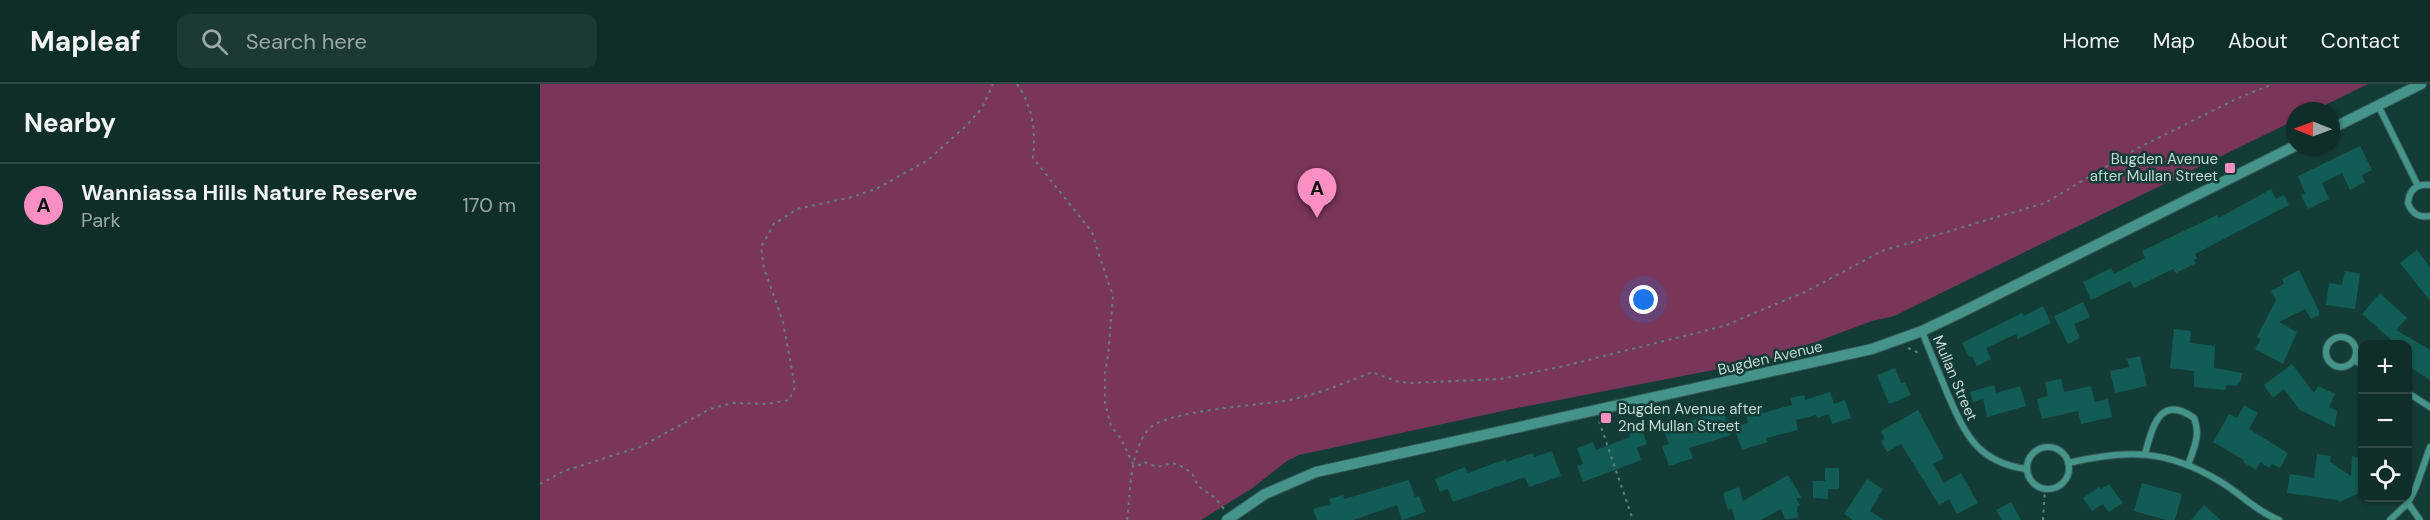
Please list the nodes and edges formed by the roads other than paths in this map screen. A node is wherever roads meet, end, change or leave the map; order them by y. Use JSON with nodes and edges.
{"nodes":[{"id":1,"x":2421,"y":84,"type":"edge"},
{"id":2,"x":2378,"y":105,"type":"junction"},
{"id":3,"x":2340,"y":124,"type":"edge"},
{"id":4,"x":2286,"y":150,"type":"edge"},
{"id":5,"x":2430,"y":185,"type":"edge"},
{"id":6,"x":2418,"y":186,"type":"junction"},
{"id":7,"x":2430,"y":216,"type":"edge"},
{"id":8,"x":1922,"y":331,"type":"junction"},
{"id":9,"x":2354,"y":360,"type":"junction"},
{"id":10,"x":2358,"y":362,"type":"edge"},
{"id":11,"x":2409,"y":394,"type":"edge"},
{"id":12,"x":2430,"y":408,"type":"edge"},
{"id":13,"x":2430,"y":447,"type":"edge"},
{"id":14,"x":2145,"y":454,"type":"junction"},
{"id":15,"x":2068,"y":463,"type":"junction"},
{"id":16,"x":2188,"y":465,"type":"junction"},
{"id":17,"x":2026,"y":470,"type":"junction"},
{"id":18,"x":2408,"y":503,"type":"junction"},
{"id":19,"x":1227,"y":520,"type":"edge"},
{"id":20,"x":2279,"y":520,"type":"edge"},
{"id":21,"x":2390,"y":520,"type":"edge"},
{"id":22,"x":2420,"y":520,"type":"edge"}],
"edges":[{"from":1,"to":2,"type":"street"},
{"from":2,"to":3,"type":"street"},
{"from":2,"to":6,"type":"street"},
{"from":4,"to":8,"type":"street","name":"Bugden Avenue"},
{"from":5,"to":6,"type":"street"},
{"from":6,"to":7,"type":"street"},
{"from":8,"to":17,"type":"street","name":"Mullan Street"},
{"from":8,"to":19,"type":"street","name":"Bugden Avenue"},
{"from":9,"to":9,"type":"street"},
{"from":9,"to":10,"type":"street"},
{"from":11,"to":12,"type":"street"},
{"from":13,"to":18,"type":"street"},
{"from":14,"to":15,"type":"street"},
{"from":14,"to":16,"type":"street"},
{"from":14,"to":16,"type":"street"},
{"from":15,"to":17,"type":"street"},
{"from":15,"to":17,"type":"street","name":"Mullan Street"},
{"from":16,"to":20,"type":"street"},
{"from":18,"to":21,"type":"street"},
{"from":18,"to":22,"type":"street"}]}
